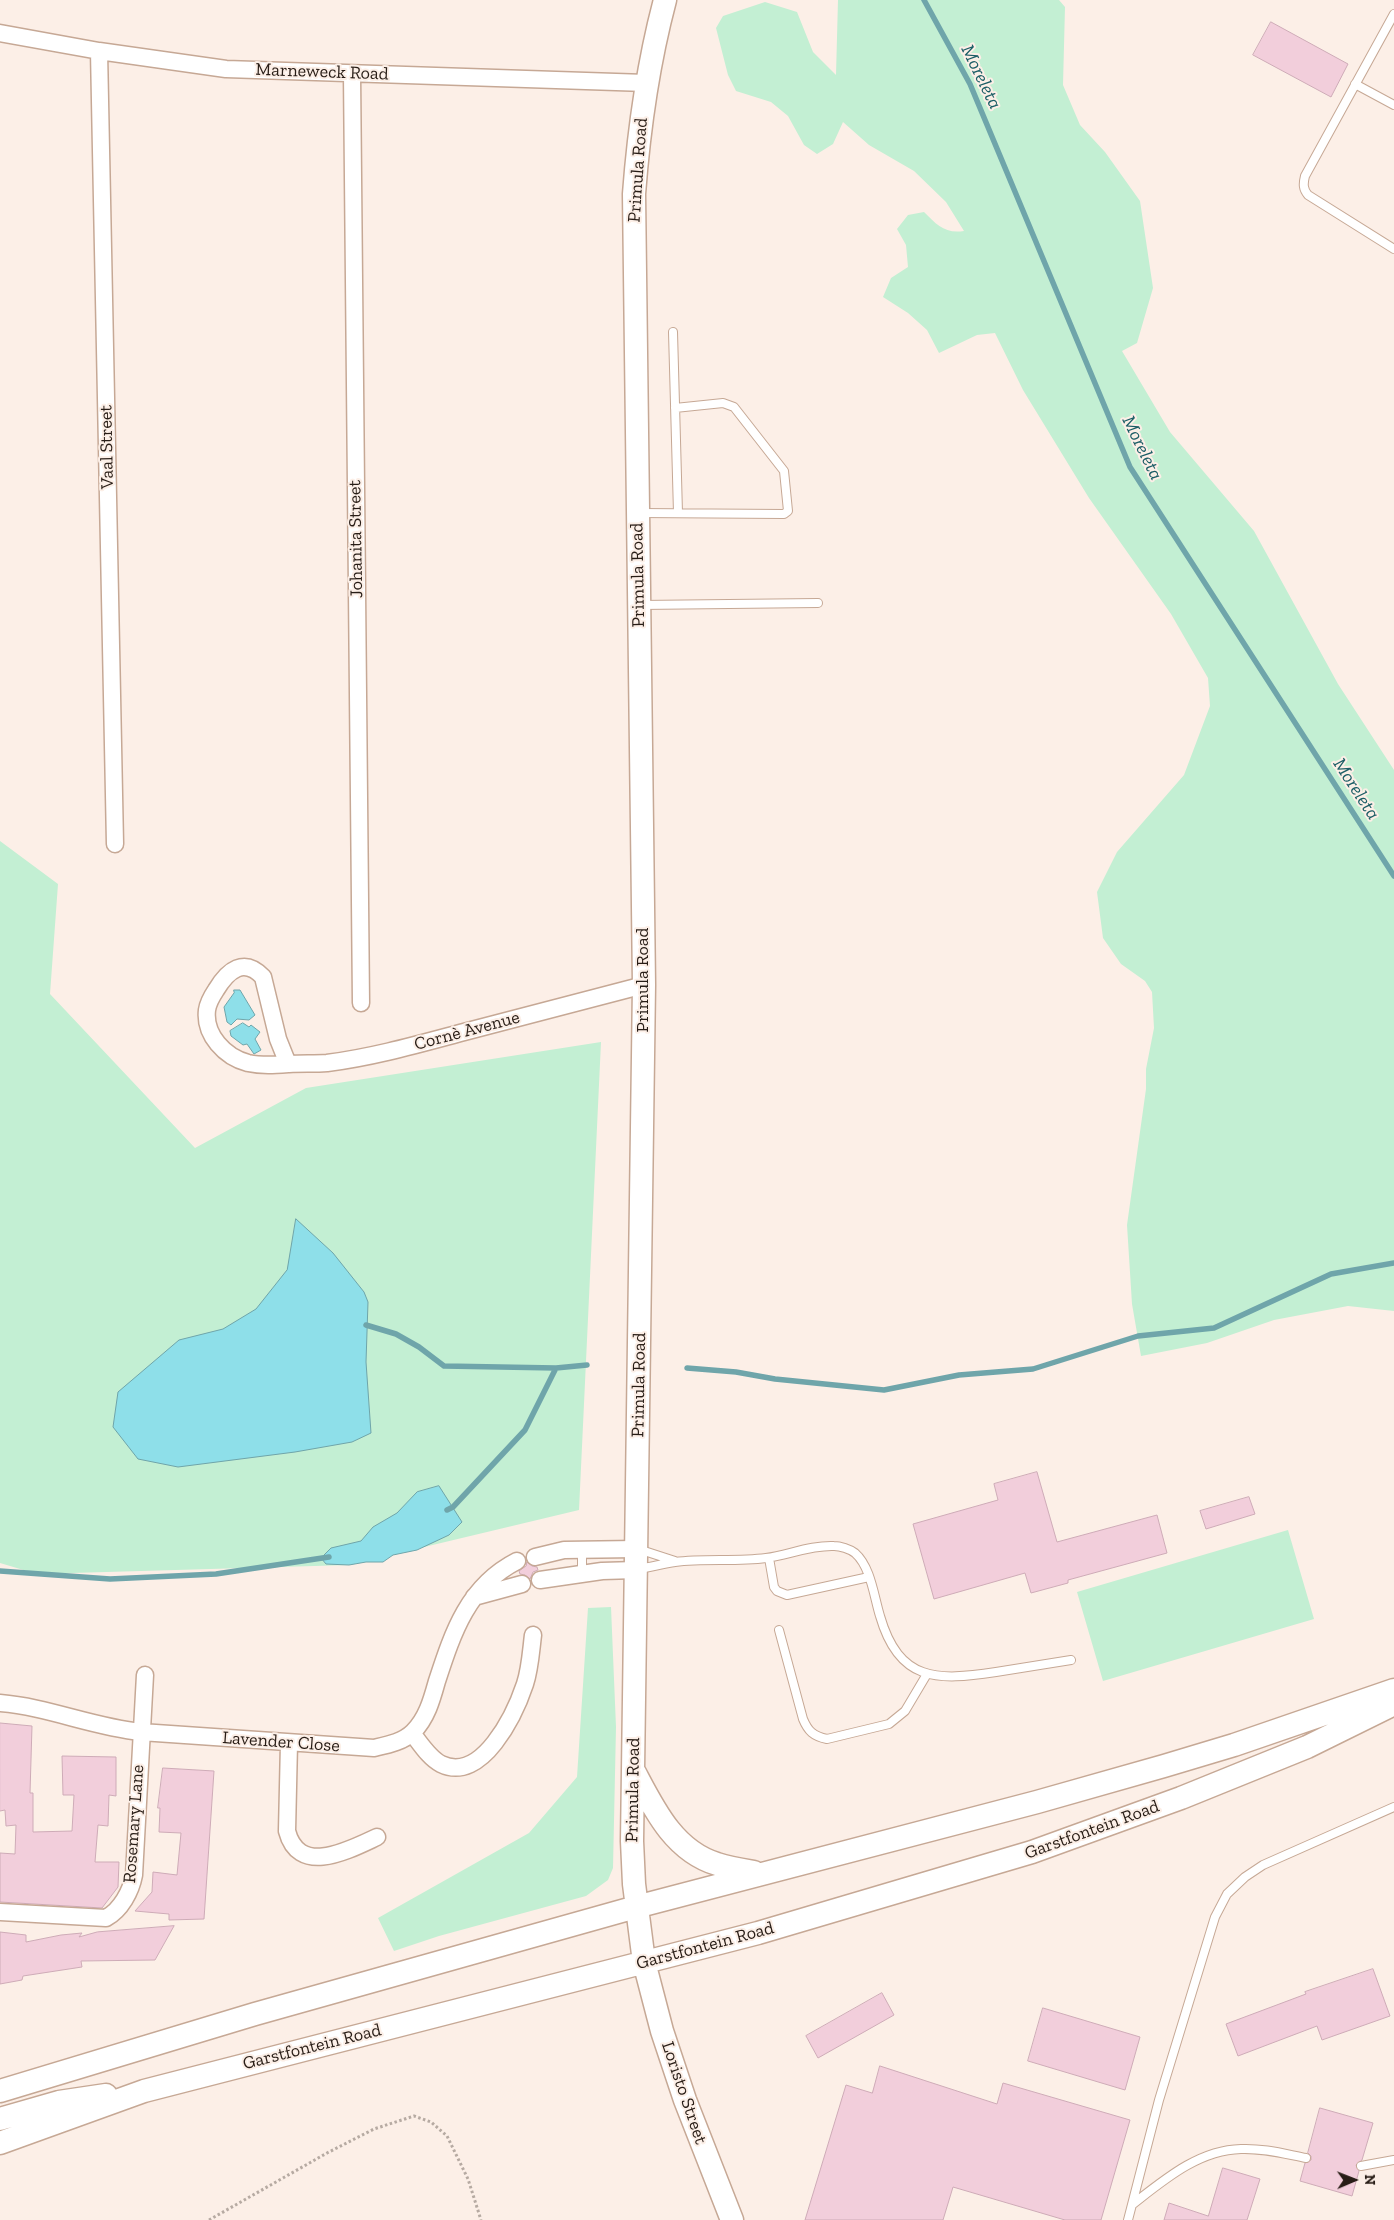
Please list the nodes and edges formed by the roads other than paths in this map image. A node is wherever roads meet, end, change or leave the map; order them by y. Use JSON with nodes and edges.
{"nodes":[{"id":1,"x":665,"y":0,"type":"edge"},
{"id":2,"x":1394,"y":14,"type":"edge"},
{"id":3,"x":0,"y":33,"type":"edge"},
{"id":4,"x":99,"y":51,"type":"junction"},
{"id":5,"x":352,"y":74,"type":"junction"},
{"id":6,"x":646,"y":83,"type":"junction"},
{"id":7,"x":1355,"y":84,"type":"junction"},
{"id":8,"x":1394,"y":105,"type":"edge"},
{"id":9,"x":1394,"y":249,"type":"edge"},
{"id":10,"x":673,"y":332,"type":"dead end"},
{"id":11,"x":675,"y":408,"type":"junction"},
{"id":12,"x":637,"y":513,"type":"junction"},
{"id":13,"x":678,"y":513,"type":"junction"},
{"id":14,"x":818,"y":602,"type":"dead end"},
{"id":15,"x":638,"y":605,"type":"junction"},
{"id":16,"x":115,"y":844,"type":"dead end"},
{"id":17,"x":644,"y":985,"type":"junction"},
{"id":18,"x":361,"y":1003,"type":"dead end"},
{"id":19,"x":288,"y":1064,"type":"junction"},
{"id":20,"x":582,"y":1549,"type":"junction"},
{"id":21,"x":535,"y":1557,"type":"dead end"},
{"id":22,"x":769,"y":1558,"type":"junction"},
{"id":23,"x":636,"y":1559,"type":"junction"},
{"id":24,"x":517,"y":1560,"type":"dead end"},
{"id":25,"x":676,"y":1562,"type":"junction"},
{"id":26,"x":582,"y":1574,"type":"junction"},
{"id":27,"x":869,"y":1577,"type":"junction"},
{"id":28,"x":540,"y":1580,"type":"dead end"},
{"id":29,"x":522,"y":1584,"type":"dead end"},
{"id":30,"x":474,"y":1597,"type":"junction"},
{"id":31,"x":779,"y":1630,"type":"dead end"},
{"id":32,"x":533,"y":1635,"type":"dead end"},
{"id":33,"x":1071,"y":1660,"type":"dead end"},
{"id":34,"x":927,"y":1674,"type":"junction"},
{"id":35,"x":145,"y":1675,"type":"dead end"},
{"id":36,"x":1394,"y":1690,"type":"edge"},
{"id":37,"x":0,"y":1704,"type":"edge"},
{"id":38,"x":1394,"y":1704,"type":"edge"},
{"id":39,"x":141,"y":1732,"type":"junction"},
{"id":40,"x":412,"y":1733,"type":"junction"},
{"id":41,"x":289,"y":1743,"type":"junction"},
{"id":42,"x":634,"y":1772,"type":"junction"},
{"id":43,"x":1394,"y":1807,"type":"edge"},
{"id":44,"x":377,"y":1837,"type":"dead end"},
{"id":45,"x":761,"y":1874,"type":"junction"},
{"id":46,"x":636,"y":1907,"type":"junction"},
{"id":47,"x":0,"y":1912,"type":"edge"},
{"id":48,"x":644,"y":1962,"type":"junction"},
{"id":49,"x":0,"y":2091,"type":"edge"},
{"id":50,"x":144,"y":2091,"type":"junction"},
{"id":51,"x":0,"y":2119,"type":"edge"},
{"id":52,"x":0,"y":2143,"type":"edge"},
{"id":53,"x":1306,"y":2158,"type":"dead end"},
{"id":54,"x":1394,"y":2160,"type":"edge"},
{"id":55,"x":1361,"y":2166,"type":"dead end"},
{"id":56,"x":1133,"y":2204,"type":"junction"},
{"id":57,"x":732,"y":2220,"type":"edge"},
{"id":58,"x":1128,"y":2220,"type":"edge"}],
"edges":[{"from":1,"to":6,"type":"main road","name":"Primula Road"},
{"from":2,"to":7,"type":"lane"},
{"from":3,"to":4,"type":"street","name":"Marneweck Road"},
{"from":4,"to":5,"type":"street","name":"Marneweck Road"},
{"from":4,"to":16,"type":"street","name":"Vaal Street"},
{"from":5,"to":6,"type":"street","name":"Marneweck Road"},
{"from":5,"to":18,"type":"street","name":"Johanita Street"},
{"from":6,"to":12,"type":"main road","name":"Primula Road"},
{"from":7,"to":8,"type":"lane"},
{"from":7,"to":9,"type":"lane"},
{"from":10,"to":11,"type":"lane"},
{"from":11,"to":13,"type":"lane"},
{"from":11,"to":13,"type":"lane"},
{"from":12,"to":13,"type":"lane"},
{"from":12,"to":15,"type":"main road","name":"Primula Road"},
{"from":14,"to":15,"type":"lane"},
{"from":15,"to":17,"type":"main road","name":"Primula Road"},
{"from":17,"to":19,"type":"street","name":"Cornè Avenue"},
{"from":17,"to":23,"type":"main road","name":"Primula Road"},
{"from":19,"to":19,"type":"street","name":"Cornè Avenue"},
{"from":20,"to":21,"type":"street"},
{"from":20,"to":23,"type":"street"},
{"from":20,"to":26,"type":"lane"},
{"from":22,"to":25,"type":"lane"},
{"from":22,"to":27,"type":"lane"},
{"from":22,"to":27,"type":"lane"},
{"from":23,"to":25,"type":"lane"},
{"from":23,"to":25,"type":"lane"},
{"from":23,"to":26,"type":"street"},
{"from":23,"to":42,"type":"main road","name":"Primula Road"},
{"from":24,"to":30,"type":"street","name":"Lavender Close"},
{"from":26,"to":28,"type":"street"},
{"from":27,"to":34,"type":"lane"},
{"from":29,"to":30,"type":"street"},
{"from":30,"to":40,"type":"street","name":"Lavender Close"},
{"from":31,"to":34,"type":"lane"},
{"from":32,"to":40,"type":"street"},
{"from":33,"to":34,"type":"lane"},
{"from":35,"to":39,"type":"street","name":"Rosemary Lane"},
{"from":36,"to":45,"type":"main road","name":"Garstfontein Road"},
{"from":37,"to":39,"type":"street","name":"Lavender Close"},
{"from":38,"to":48,"type":"main road","name":"Garstfontein Road"},
{"from":39,"to":41,"type":"street","name":"Lavender Close"},
{"from":39,"to":47,"type":"street","name":"Rosemary Lane"},
{"from":40,"to":41,"type":"street","name":"Lavender Close"},
{"from":41,"to":44,"type":"street"},
{"from":42,"to":45,"type":"main road"},
{"from":42,"to":46,"type":"main road","name":"Primula Road"},
{"from":43,"to":56,"type":"lane"},
{"from":45,"to":46,"type":"main road","name":"Garstfontein Road"},
{"from":46,"to":48,"type":"main road","name":"Primula Road"},
{"from":46,"to":49,"type":"main road","name":"Garstfontein Road"},
{"from":48,"to":50,"type":"main road","name":"Garstfontein Road"},
{"from":48,"to":57,"type":"main road","name":"Loristo Street"},
{"from":50,"to":51,"type":"main road"},
{"from":50,"to":52,"type":"main road","name":"Garstfontein Road"},
{"from":53,"to":56,"type":"lane"},
{"from":54,"to":55,"type":"lane"},
{"from":56,"to":58,"type":"lane"}]}
